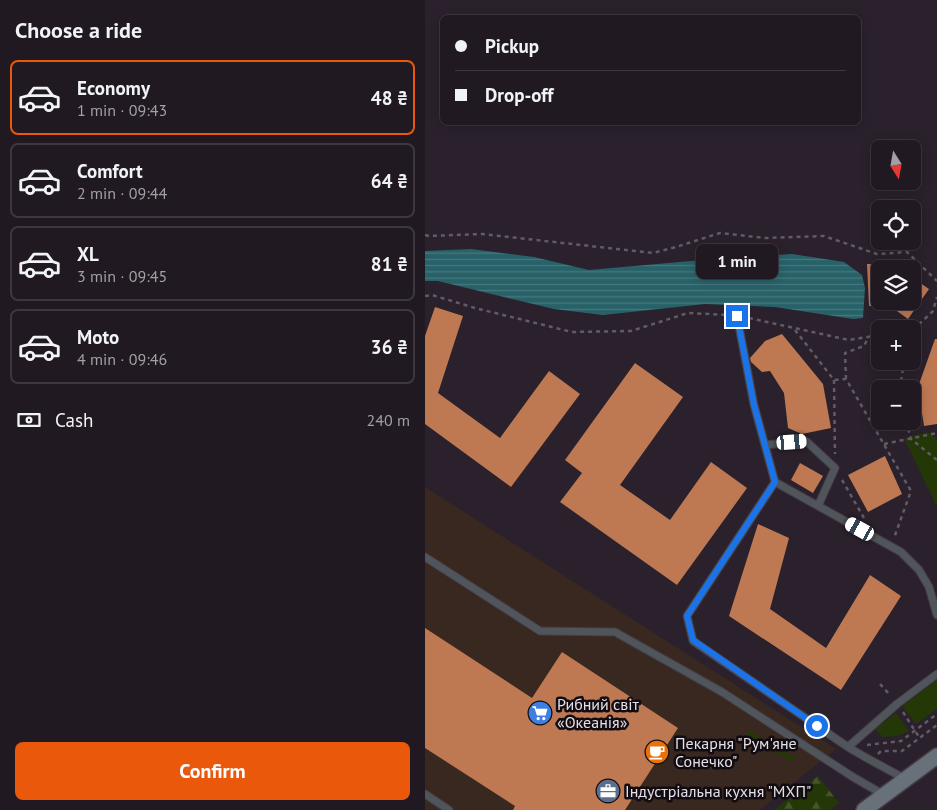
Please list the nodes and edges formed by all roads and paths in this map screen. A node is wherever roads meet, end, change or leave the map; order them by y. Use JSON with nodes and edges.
{"nodes":[{"id":1,"x":425,"y":235,"type":"edge"},
{"id":2,"x":937,"y":281,"type":"edge"},
{"id":3,"x":425,"y":296,"type":"edge"},
{"id":4,"x":937,"y":296,"type":"edge"},
{"id":5,"x":933,"y":311,"type":"junction"},
{"id":6,"x":937,"y":311,"type":"edge"},
{"id":7,"x":737,"y":316,"type":"junction"},
{"id":8,"x":921,"y":322,"type":"edge"},
{"id":9,"x":794,"y":328,"type":"junction"},
{"id":10,"x":869,"y":336,"type":"joint"},
{"id":11,"x":845,"y":380,"type":"junction"},
{"id":12,"x":909,"y":430,"type":"edge"},
{"id":13,"x":937,"y":433,"type":"edge"},
{"id":14,"x":911,"y":438,"type":"junction"},
{"id":15,"x":884,"y":444,"type":"junction"},
{"id":16,"x":765,"y":445,"type":"junction"},
{"id":17,"x":937,"y":460,"type":"edge"},
{"id":18,"x":775,"y":482,"type":"junction"},
{"id":19,"x":818,"y":506,"type":"junction"},
{"id":20,"x":891,"y":547,"type":"junction"},
{"id":21,"x":425,"y":557,"type":"edge"},
{"id":22,"x":937,"y":615,"type":"edge"},
{"id":23,"x":937,"y":674,"type":"edge"},
{"id":24,"x":880,"y":684,"type":"dead end"},
{"id":25,"x":890,"y":695,"type":"dead end"},
{"id":26,"x":900,"y":707,"type":"dead end"},
{"id":27,"x":937,"y":714,"type":"edge"},
{"id":28,"x":937,"y":726,"type":"edge"},
{"id":29,"x":915,"y":732,"type":"junction"},
{"id":30,"x":921,"y":738,"type":"junction"},
{"id":31,"x":848,"y":747,"type":"junction"},
{"id":32,"x":937,"y":756,"type":"edge"},
{"id":33,"x":871,"y":760,"type":"junction"},
{"id":34,"x":905,"y":779,"type":"junction"},
{"id":35,"x":425,"y":794,"type":"edge"},
{"id":36,"x":884,"y":795,"type":"junction"},
{"id":37,"x":449,"y":810,"type":"edge"},
{"id":38,"x":864,"y":810,"type":"edge"}],
"edges":[{"from":1,"to":2,"type":"path"},
{"from":3,"to":7,"type":"path"},
{"from":4,"to":5,"type":"path"},
{"from":5,"to":6,"type":"path"},
{"from":5,"to":8,"type":"path"},
{"from":7,"to":9,"type":"path"},
{"from":7,"to":16,"type":"lane"},
{"from":9,"to":10,"type":"path"},
{"from":9,"to":11,"type":"path"},
{"from":10,"to":11,"type":"path"},
{"from":11,"to":15,"type":"path"},
{"from":12,"to":14,"type":"path"},
{"from":13,"to":14,"type":"path"},
{"from":14,"to":15,"type":"path"},
{"from":14,"to":17,"type":"path"},
{"from":15,"to":20,"type":"path"},
{"from":16,"to":18,"type":"lane"},
{"from":16,"to":19,"type":"lane"},
{"from":18,"to":19,"type":"lane"},
{"from":18,"to":31,"type":"lane"},
{"from":19,"to":20,"type":"lane"},
{"from":20,"to":22,"type":"lane"},
{"from":21,"to":36,"type":"lane"},
{"from":23,"to":31,"type":"lane"},
{"from":24,"to":25,"type":"path"},
{"from":26,"to":29,"type":"path"},
{"from":27,"to":29,"type":"path"},
{"from":28,"to":30,"type":"path"},
{"from":29,"to":30,"type":"path"},
{"from":29,"to":31,"type":"path"},
{"from":30,"to":33,"type":"path"},
{"from":31,"to":33,"type":"lane"},
{"from":32,"to":34,"type":"main road"},
{"from":33,"to":34,"type":"lane"},
{"from":34,"to":36,"type":"main road"},
{"from":35,"to":37,"type":"lane"},
{"from":36,"to":38,"type":"main road"}]}
